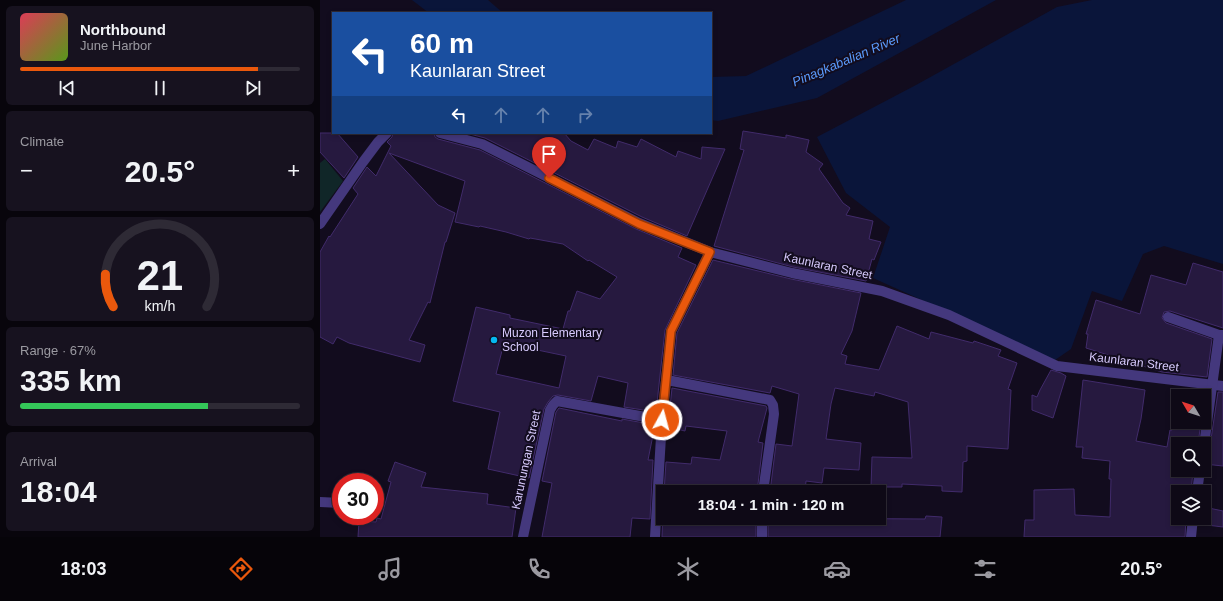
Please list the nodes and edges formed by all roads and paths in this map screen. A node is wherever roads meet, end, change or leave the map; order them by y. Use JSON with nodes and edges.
{"nodes":[{"id":1,"x":386,"y":134,"type":"edge"},
{"id":2,"x":444,"y":134,"type":"edge"},
{"id":3,"x":320,"y":224,"type":"edge"},
{"id":4,"x":710,"y":252,"type":"junction"},
{"id":5,"x":1168,"y":317,"type":"dead end"},
{"id":6,"x":1221,"y":335,"type":"edge"},
{"id":7,"x":667,"y":380,"type":"junction"},
{"id":8,"x":1218,"y":385,"type":"edge"},
{"id":9,"x":662,"y":420,"type":"junction"},
{"id":10,"x":1206,"y":437,"type":"edge"},
{"id":11,"x":764,"y":485,"type":"edge"},
{"id":12,"x":320,"y":502,"type":"edge"},
{"id":13,"x":332,"y":503,"type":"edge"},
{"id":14,"x":762,"y":525,"type":"edge"},
{"id":15,"x":1192,"y":525,"type":"edge"},
{"id":16,"x":523,"y":537,"type":"edge"},
{"id":17,"x":655,"y":537,"type":"edge"},
{"id":18,"x":762,"y":537,"type":"edge"},
{"id":19,"x":1191,"y":537,"type":"edge"}],
"edges":[{"from":1,"to":3,"type":"street"},
{"from":2,"to":4,"type":"street","name":"Kaunlaran Street"},
{"from":4,"to":7,"type":"street"},
{"from":4,"to":8,"type":"street","name":"Kaunlaran Street"},
{"from":5,"to":6,"type":"street"},
{"from":6,"to":8,"type":"street"},
{"from":7,"to":9,"type":"street"},
{"from":7,"to":11,"type":"street"},
{"from":8,"to":10,"type":"street"},
{"from":9,"to":16,"type":"street","name":"Karunungan Street"},
{"from":9,"to":17,"type":"street"},
{"from":12,"to":13,"type":"street"},
{"from":14,"to":18,"type":"street"},
{"from":15,"to":19,"type":"street"}]}
